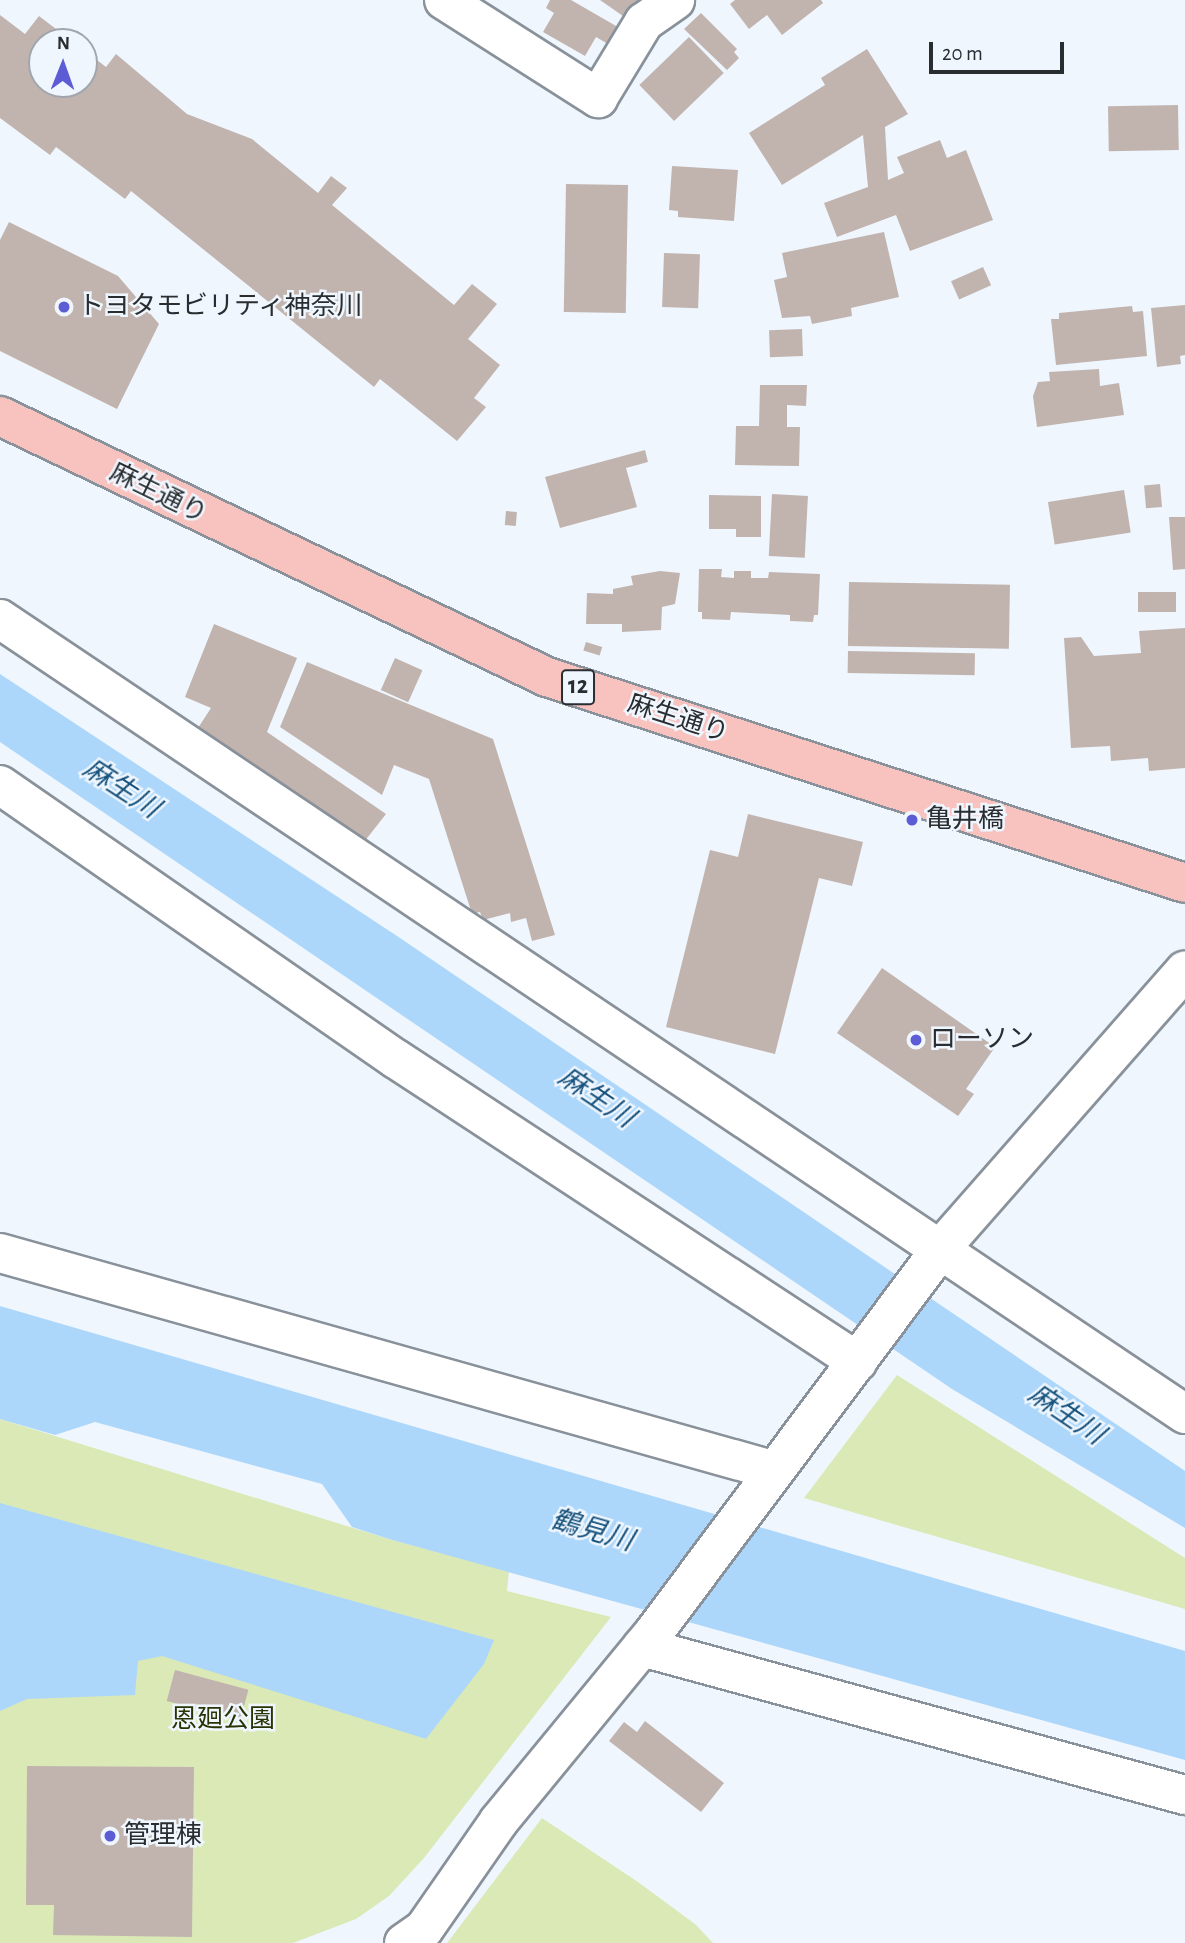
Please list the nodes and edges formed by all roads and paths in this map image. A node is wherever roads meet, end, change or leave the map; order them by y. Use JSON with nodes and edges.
{"nodes":[{"id":1,"x":444,"y":0,"type":"edge"},
{"id":2,"x":676,"y":0,"type":"edge"},
{"id":3,"x":0,"y":416,"type":"edge"},
{"id":4,"x":0,"y":619,"type":"edge"},
{"id":5,"x":0,"y":785,"type":"edge"},
{"id":6,"x":1185,"y":883,"type":"edge"},
{"id":7,"x":1185,"y":970,"type":"edge"},
{"id":8,"x":0,"y":1253,"type":"edge"},
{"id":9,"x":936,"y":1256,"type":"junction"},
{"id":10,"x":862,"y":1356,"type":"junction"},
{"id":11,"x":1185,"y":1414,"type":"edge"},
{"id":12,"x":768,"y":1476,"type":"junction"},
{"id":13,"x":648,"y":1639,"type":"junction"},
{"id":14,"x":1185,"y":1795,"type":"edge"},
{"id":15,"x":404,"y":1943,"type":"edge"}],
"edges":[{"from":1,"to":2,"type":"street"},
{"from":3,"to":6,"type":"main road","name":"麻生通り","number":"12"},
{"from":4,"to":9,"type":"street"},
{"from":5,"to":10,"type":"street"},
{"from":7,"to":9,"type":"street"},
{"from":8,"to":12,"type":"street"},
{"from":9,"to":10,"type":"street"},
{"from":9,"to":11,"type":"street"},
{"from":10,"to":12,"type":"street"},
{"from":12,"to":13,"type":"street"},
{"from":13,"to":14,"type":"street"},
{"from":13,"to":15,"type":"street"}]}
